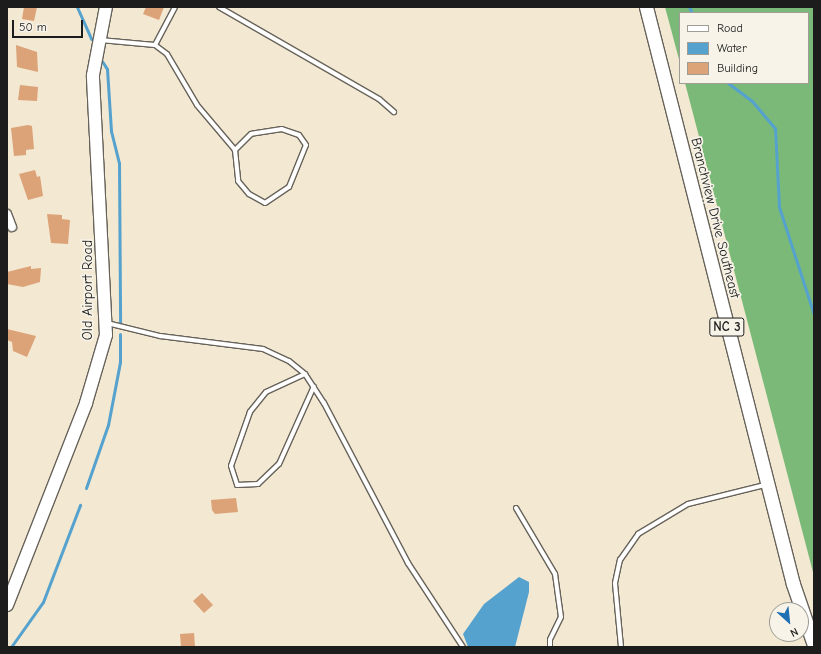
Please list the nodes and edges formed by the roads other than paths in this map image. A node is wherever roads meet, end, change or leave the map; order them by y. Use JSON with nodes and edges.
{"nodes":[{"id":1,"x":106,"y":7,"type":"edge"},
{"id":2,"x":175,"y":7,"type":"edge"},
{"id":3,"x":219,"y":7,"type":"edge"},
{"id":4,"x":646,"y":7,"type":"edge"},
{"id":5,"x":98,"y":39,"type":"junction"},
{"id":6,"x":155,"y":45,"type":"junction"},
{"id":7,"x":394,"y":112,"type":"dead end"},
{"id":8,"x":235,"y":150,"type":"junction"},
{"id":9,"x":7,"y":214,"type":"edge"},
{"id":10,"x":12,"y":228,"type":"dead end"},
{"id":11,"x":106,"y":323,"type":"junction"},
{"id":12,"x":305,"y":374,"type":"junction"},
{"id":13,"x":314,"y":386,"type":"junction"},
{"id":14,"x":767,"y":484,"type":"junction"},
{"id":15,"x":516,"y":508,"type":"dead end"},
{"id":16,"x":7,"y":605,"type":"edge"},
{"id":17,"x":814,"y":645,"type":"edge"},
{"id":18,"x":463,"y":647,"type":"edge"},
{"id":19,"x":550,"y":647,"type":"edge"},
{"id":20,"x":621,"y":647,"type":"edge"}],
"edges":[{"from":1,"to":5,"type":"street","name":"Old Airport Road"},
{"from":2,"to":6,"type":"lane"},
{"from":3,"to":7,"type":"lane"},
{"from":4,"to":14,"type":"main road","name":"Branchview Drive Southeast","number":"NC 3"},
{"from":5,"to":6,"type":"lane"},
{"from":5,"to":11,"type":"street","name":"Old Airport Road"},
{"from":6,"to":8,"type":"lane"},
{"from":8,"to":8,"type":"lane"},
{"from":9,"to":10,"type":"street"},
{"from":11,"to":12,"type":"lane"},
{"from":11,"to":16,"type":"street","name":"Old Airport Road"},
{"from":12,"to":13,"type":"lane"},
{"from":12,"to":13,"type":"lane"},
{"from":13,"to":18,"type":"lane"},
{"from":14,"to":17,"type":"main road","name":"Branchview Drive Southeast","number":"NC 3"},
{"from":14,"to":20,"type":"lane"},
{"from":15,"to":19,"type":"lane"}]}
